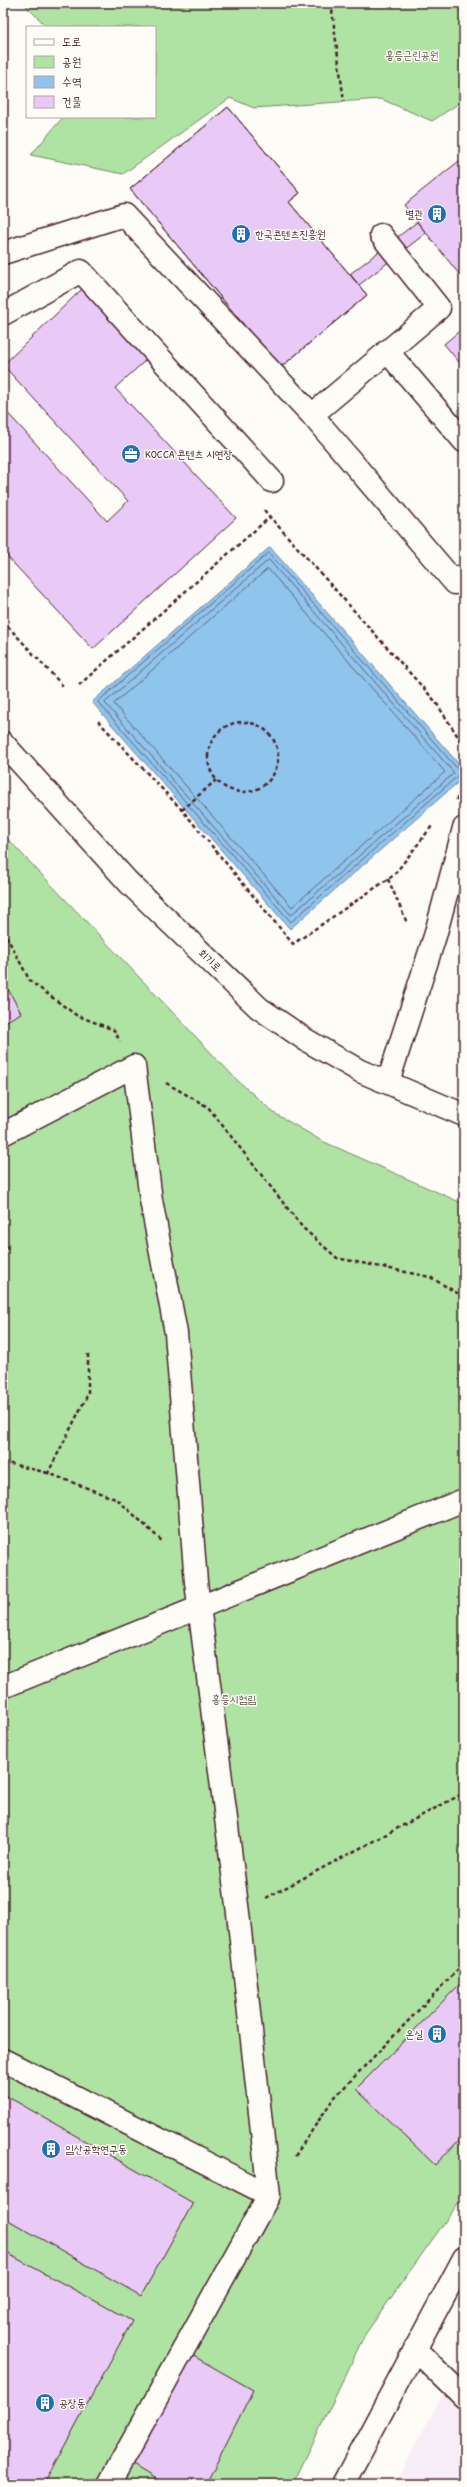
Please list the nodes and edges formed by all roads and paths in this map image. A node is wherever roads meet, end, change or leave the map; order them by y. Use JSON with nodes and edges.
{"nodes":[{"id":1,"x":331,"y":3,"type":"edge"},
{"id":2,"x":344,"y":102,"type":"dead end"},
{"id":3,"x":381,"y":235,"type":"dead end"},
{"id":4,"x":3,"y":254,"type":"edge"},
{"id":5,"x":3,"y":314,"type":"edge"},
{"id":6,"x":387,"y":351,"type":"junction"},
{"id":7,"x":312,"y":415,"type":"junction"},
{"id":8,"x":464,"y":441,"type":"edge"},
{"id":9,"x":272,"y":481,"type":"dead end"},
{"id":10,"x":464,"y":575,"type":"edge"},
{"id":11,"x":3,"y":621,"type":"edge"},
{"id":12,"x":79,"y":685,"type":"dead end"},
{"id":13,"x":63,"y":686,"type":"dead end"},
{"id":14,"x":98,"y":721,"type":"dead end"},
{"id":15,"x":3,"y":743,"type":"edge"},
{"id":16,"x":464,"y":746,"type":"edge"},
{"id":17,"x":216,"y":780,"type":"junction"},
{"id":18,"x":182,"y":810,"type":"junction"},
{"id":19,"x":437,"y":820,"type":"dead end"},
{"id":20,"x":464,"y":828,"type":"edge"},
{"id":21,"x":3,"y":930,"type":"edge"},
{"id":22,"x":134,"y":1066,"type":"junction"},
{"id":23,"x":388,"y":1082,"type":"junction"},
{"id":24,"x":464,"y":1115,"type":"edge"},
{"id":25,"x":3,"y":1134,"type":"edge"},
{"id":26,"x":3,"y":1240,"type":"edge"},
{"id":27,"x":9,"y":1251,"type":"dead end"},
{"id":28,"x":464,"y":1297,"type":"edge"},
{"id":29,"x":88,"y":1354,"type":"dead end"},
{"id":30,"x":3,"y":1462,"type":"edge"},
{"id":31,"x":48,"y":1473,"type":"junction"},
{"id":32,"x":464,"y":1500,"type":"edge"},
{"id":33,"x":195,"y":1570,"type":"junction"},
{"id":34,"x":199,"y":1607,"type":"junction"},
{"id":35,"x":3,"y":1687,"type":"edge"},
{"id":36,"x":464,"y":1793,"type":"edge"},
{"id":37,"x":238,"y":1913,"type":"junction"},
{"id":38,"x":464,"y":1963,"type":"edge"},
{"id":39,"x":3,"y":2060,"type":"edge"},
{"id":40,"x":269,"y":2195,"type":"junction"},
{"id":41,"x":464,"y":2258,"type":"edge"},
{"id":42,"x":415,"y":2349,"type":"junction"},
{"id":43,"x":464,"y":2397,"type":"edge"},
{"id":44,"x":109,"y":2484,"type":"edge"},
{"id":45,"x":343,"y":2484,"type":"edge"}],
"edges":[{"from":1,"to":2,"type":"path"},
{"from":3,"to":6,"type":"main road"},
{"from":4,"to":7,"type":"main road"},
{"from":5,"to":9,"type":"main road"},
{"from":6,"to":7,"type":"main road"},
{"from":6,"to":8,"type":"main road"},
{"from":7,"to":10,"type":"main road"},
{"from":11,"to":13,"type":"path"},
{"from":12,"to":16,"type":"path"},
{"from":14,"to":18,"type":"path"},
{"from":15,"to":23,"type":"main road","name":"회기로"},
{"from":17,"to":17,"type":"path"},
{"from":17,"to":18,"type":"path"},
{"from":18,"to":19,"type":"path"},
{"from":20,"to":23,"type":"main road"},
{"from":21,"to":22,"type":"path"},
{"from":22,"to":25,"type":"main road"},
{"from":22,"to":28,"type":"path"},
{"from":22,"to":33,"type":"main road"},
{"from":23,"to":24,"type":"main road","name":"회기로"},
{"from":26,"to":27,"type":"path"},
{"from":29,"to":31,"type":"path"},
{"from":30,"to":31,"type":"path"},
{"from":31,"to":33,"type":"path"},
{"from":32,"to":34,"type":"main road"},
{"from":33,"to":34,"type":"main road"},
{"from":34,"to":35,"type":"main road"},
{"from":34,"to":37,"type":"main road"},
{"from":36,"to":37,"type":"path"},
{"from":37,"to":40,"type":"main road"},
{"from":38,"to":40,"type":"path"},
{"from":39,"to":40,"type":"main road"},
{"from":40,"to":44,"type":"main road"},
{"from":41,"to":42,"type":"main road"},
{"from":42,"to":43,"type":"main road"},
{"from":42,"to":45,"type":"main road"}]}
